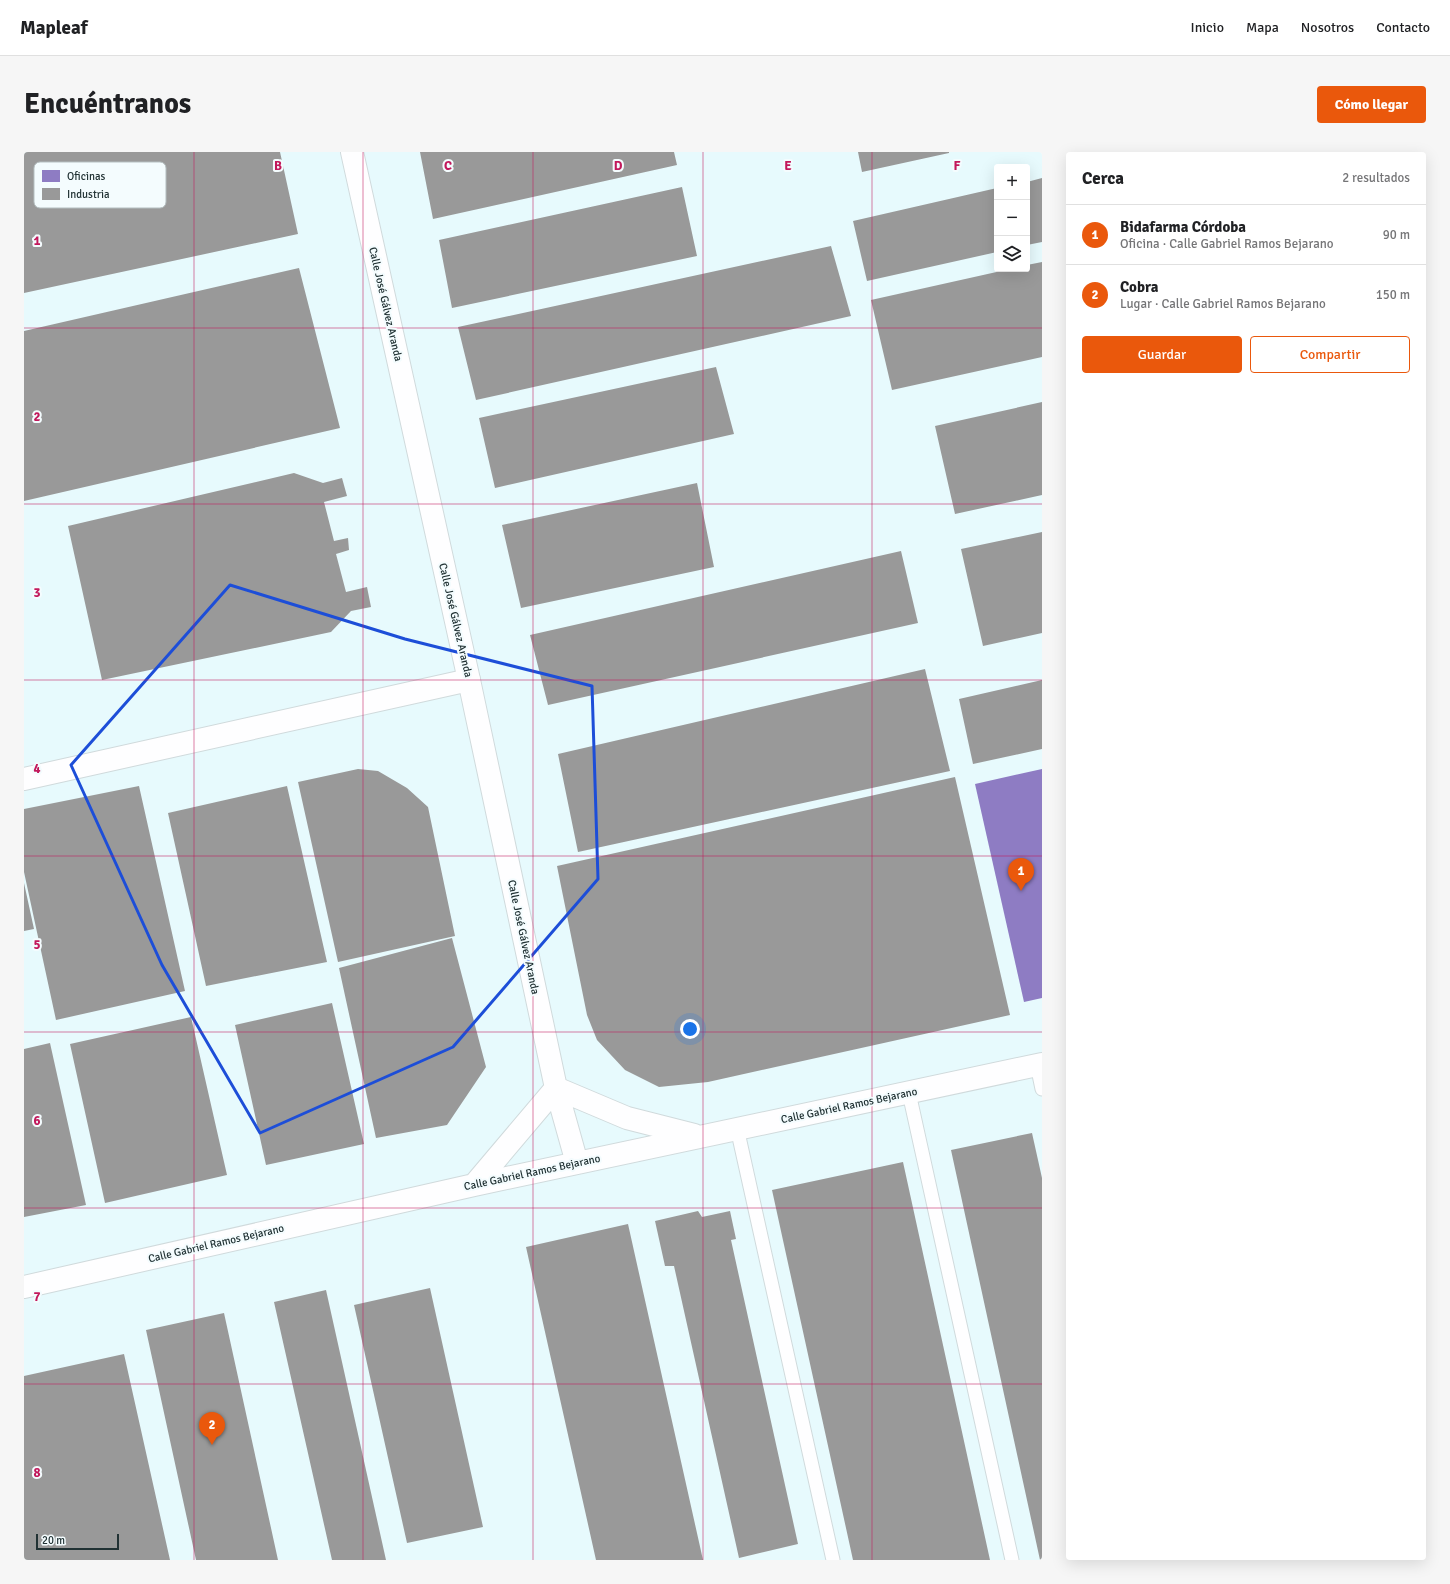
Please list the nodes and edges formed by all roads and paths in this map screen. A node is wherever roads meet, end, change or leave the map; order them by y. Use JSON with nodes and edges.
{"nodes":[{"id":1,"x":352,"y":152,"type":"edge"},
{"id":2,"x":469,"y":680,"type":"junction"},
{"id":3,"x":24,"y":779,"type":"edge"},
{"id":4,"x":1039,"y":1064,"type":"edge"},
{"id":5,"x":556,"y":1088,"type":"junction"},
{"id":6,"x":1042,"y":1089,"type":"edge"},
{"id":7,"x":909,"y":1093,"type":"junction"},
{"id":8,"x":737,"y":1128,"type":"junction"},
{"id":9,"x":699,"y":1136,"type":"junction"},
{"id":10,"x":577,"y":1163,"type":"junction"},
{"id":11,"x":474,"y":1185,"type":"junction"},
{"id":12,"x":24,"y":1287,"type":"edge"},
{"id":13,"x":833,"y":1560,"type":"edge"},
{"id":14,"x":1012,"y":1560,"type":"edge"}],
"edges":[{"from":1,"to":2,"type":"street","name":"Calle José Gálvez Aranda"},
{"from":2,"to":3,"type":"street"},
{"from":2,"to":5,"type":"street","name":"Calle José Gálvez Aranda"},
{"from":4,"to":6,"type":"lane"},
{"from":4,"to":7,"type":"street","name":"Calle Gabriel Ramos Bejarano"},
{"from":5,"to":9,"type":"street"},
{"from":5,"to":10,"type":"street","name":"Calle José Gálvez Aranda"},
{"from":5,"to":11,"type":"street"},
{"from":7,"to":8,"type":"street","name":"Calle Gabriel Ramos Bejarano"},
{"from":7,"to":14,"type":"lane"},
{"from":8,"to":9,"type":"street","name":"Calle Gabriel Ramos Bejarano"},
{"from":8,"to":13,"type":"lane"},
{"from":9,"to":10,"type":"street","name":"Calle Gabriel Ramos Bejarano"},
{"from":10,"to":11,"type":"street","name":"Calle Gabriel Ramos Bejarano"},
{"from":11,"to":12,"type":"street","name":"Calle Gabriel Ramos Bejarano"}]}
